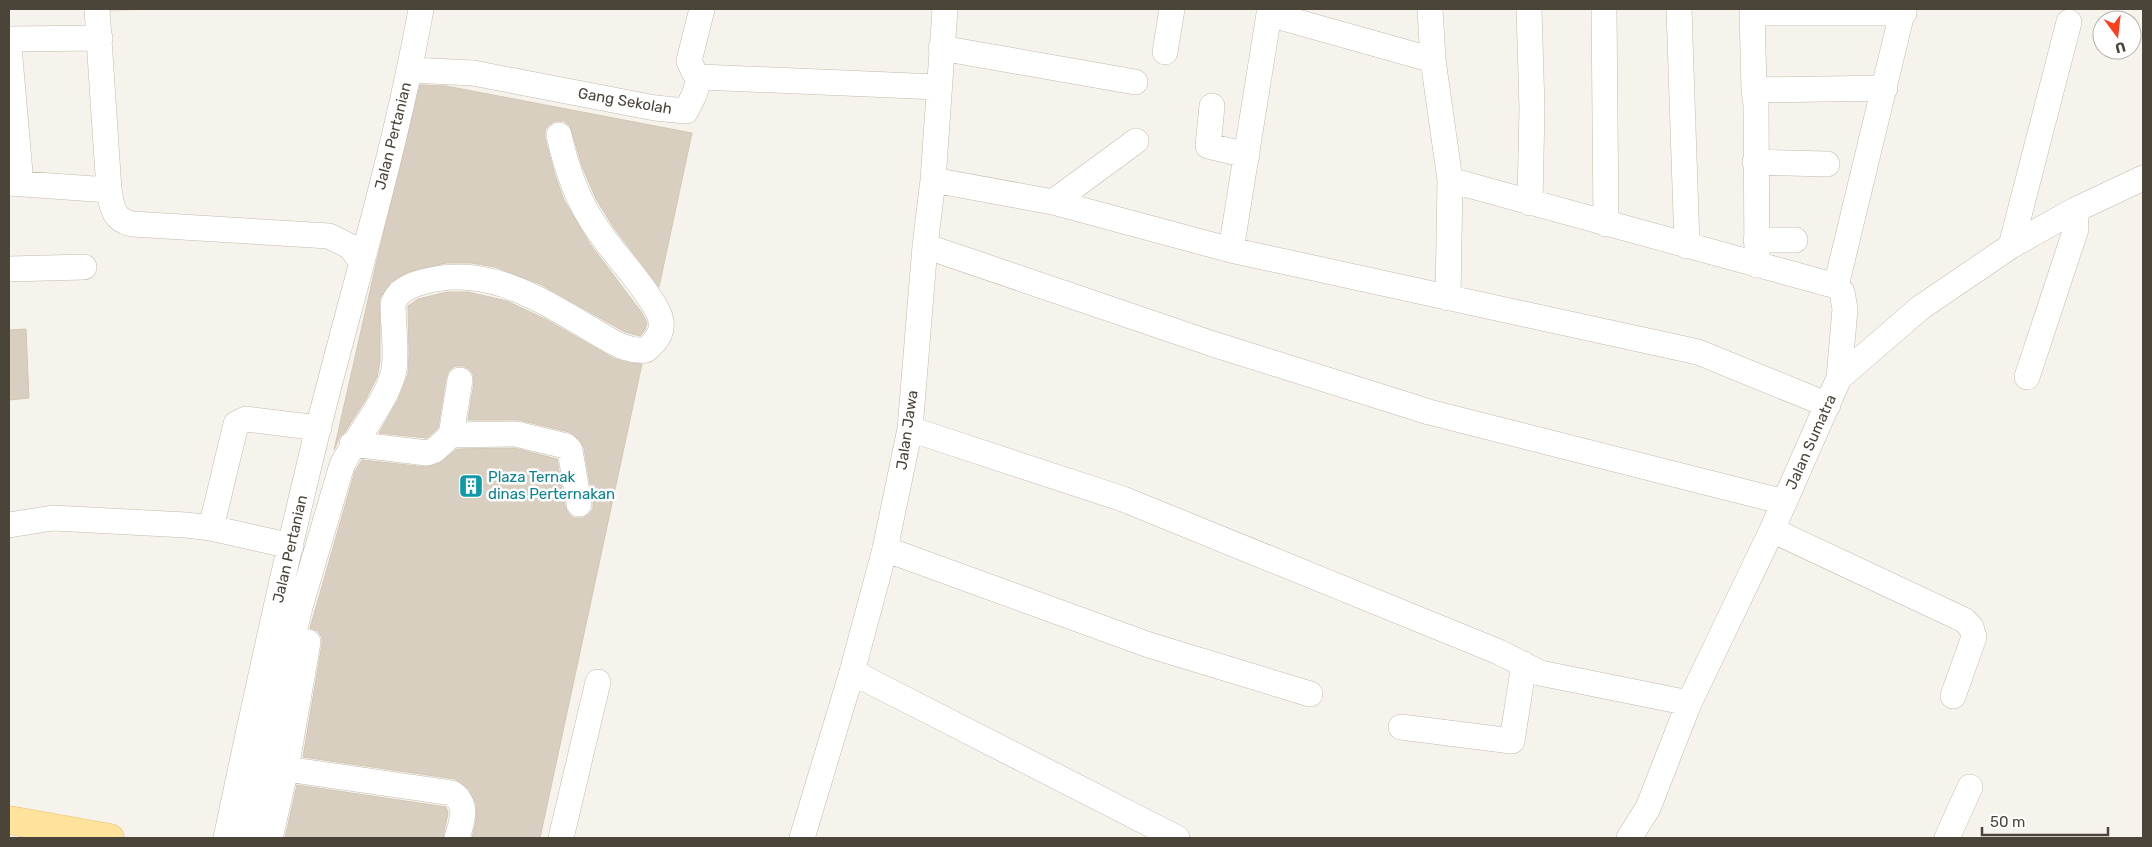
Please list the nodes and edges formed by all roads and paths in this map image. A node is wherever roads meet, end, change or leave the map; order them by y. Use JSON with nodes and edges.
{"nodes":[{"id":1,"x":97,"y":9,"type":"edge"},
{"id":2,"x":421,"y":9,"type":"edge"},
{"id":3,"x":702,"y":9,"type":"edge"},
{"id":4,"x":945,"y":9,"type":"edge"},
{"id":5,"x":1172,"y":9,"type":"edge"},
{"id":6,"x":1430,"y":9,"type":"edge"},
{"id":7,"x":1529,"y":9,"type":"edge"},
{"id":8,"x":1604,"y":9,"type":"edge"},
{"id":9,"x":1679,"y":9,"type":"edge"},
{"id":10,"x":1752,"y":11,"type":"edge"},
{"id":11,"x":1904,"y":11,"type":"edge"},
{"id":12,"x":2069,"y":22,"type":"dead end"},
{"id":13,"x":100,"y":38,"type":"junction"},
{"id":14,"x":9,"y":39,"type":"edge"},
{"id":15,"x":9,"y":47,"type":"edge"},
{"id":16,"x":941,"y":48,"type":"junction"},
{"id":17,"x":1165,"y":52,"type":"dead end"},
{"id":18,"x":1432,"y":60,"type":"junction"},
{"id":19,"x":410,"y":70,"type":"junction"},
{"id":20,"x":700,"y":77,"type":"junction"},
{"id":21,"x":1135,"y":82,"type":"dead end"},
{"id":22,"x":938,"y":86,"type":"junction"},
{"id":23,"x":1885,"y":88,"type":"junction"},
{"id":24,"x":1754,"y":90,"type":"junction"},
{"id":25,"x":1212,"y":106,"type":"dead end"},
{"id":26,"x":559,"y":135,"type":"dead end"},
{"id":27,"x":1136,"y":141,"type":"dead end"},
{"id":28,"x":1247,"y":155,"type":"junction"},
{"id":29,"x":1755,"y":162,"type":"junction"},
{"id":30,"x":1827,"y":164,"type":"dead end"},
{"id":31,"x":2143,"y":178,"type":"edge"},
{"id":32,"x":933,"y":180,"type":"junction"},
{"id":33,"x":1450,"y":180,"type":"junction"},
{"id":34,"x":15,"y":183,"type":"edge"},
{"id":35,"x":109,"y":190,"type":"junction"},
{"id":36,"x":1054,"y":202,"type":"junction"},
{"id":37,"x":1530,"y":203,"type":"junction"},
{"id":38,"x":2075,"y":210,"type":"junction"},
{"id":39,"x":1606,"y":224,"type":"junction"},
{"id":40,"x":1756,"y":240,"type":"junction"},
{"id":41,"x":1795,"y":240,"type":"dead end"},
{"id":42,"x":925,"y":246,"type":"junction"},
{"id":43,"x":1687,"y":246,"type":"junction"},
{"id":44,"x":2011,"y":246,"type":"junction"},
{"id":45,"x":1231,"y":250,"type":"junction"},
{"id":46,"x":361,"y":262,"type":"junction"},
{"id":47,"x":1757,"y":265,"type":"junction"},
{"id":48,"x":84,"y":267,"type":"dead end"},
{"id":49,"x":9,"y":269,"type":"edge"},
{"id":50,"x":1836,"y":286,"type":"junction"},
{"id":51,"x":1448,"y":298,"type":"junction"},
{"id":52,"x":2027,"y":377,"type":"dead end"},
{"id":53,"x":1839,"y":378,"type":"junction"},
{"id":54,"x":460,"y":380,"type":"dead end"},
{"id":55,"x":1828,"y":404,"type":"junction"},
{"id":56,"x":318,"y":428,"type":"junction"},
{"id":57,"x":910,"y":429,"type":"junction"},
{"id":58,"x":451,"y":434,"type":"junction"},
{"id":59,"x":352,"y":444,"type":"junction"},
{"id":60,"x":1784,"y":502,"type":"junction"},
{"id":61,"x":579,"y":504,"type":"dead end"},
{"id":62,"x":9,"y":525,"type":"edge"},
{"id":63,"x":210,"y":528,"type":"junction"},
{"id":64,"x":1772,"y":530,"type":"junction"},
{"id":65,"x":291,"y":546,"type":"junction"},
{"id":66,"x":885,"y":549,"type":"junction"},
{"id":67,"x":300,"y":608,"type":"junction"},
{"id":68,"x":1524,"y":664,"type":"junction"},
{"id":69,"x":852,"y":672,"type":"junction"},
{"id":70,"x":598,"y":682,"type":"dead end"},
{"id":71,"x":1310,"y":694,"type":"dead end"},
{"id":72,"x":1954,"y":696,"type":"dead end"},
{"id":73,"x":1689,"y":703,"type":"junction"},
{"id":74,"x":1402,"y":726,"type":"dead end"},
{"id":75,"x":286,"y":769,"type":"junction"},
{"id":76,"x":1970,"y":787,"type":"dead end"},
{"id":77,"x":9,"y":820,"type":"edge"},
{"id":78,"x":110,"y":838,"type":"edge"},
{"id":79,"x":226,"y":838,"type":"edge"},
{"id":80,"x":245,"y":838,"type":"edge"},
{"id":81,"x":270,"y":838,"type":"edge"},
{"id":82,"x":457,"y":838,"type":"edge"},
{"id":83,"x":561,"y":838,"type":"edge"},
{"id":84,"x":802,"y":838,"type":"edge"},
{"id":85,"x":1177,"y":838,"type":"edge"},
{"id":86,"x":1629,"y":838,"type":"edge"},
{"id":87,"x":1947,"y":838,"type":"edge"}],
"edges":[{"from":1,"to":13,"type":"street"},
{"from":2,"to":19,"type":"street","name":"Jalan Pertanian"},
{"from":3,"to":20,"type":"street"},
{"from":4,"to":16,"type":"street","name":"Jalan Jawa"},
{"from":5,"to":17,"type":"street"},
{"from":6,"to":18,"type":"street"},
{"from":7,"to":37,"type":"street"},
{"from":8,"to":39,"type":"street"},
{"from":9,"to":43,"type":"street"},
{"from":10,"to":11,"type":"street"},
{"from":10,"to":24,"type":"street"},
{"from":11,"to":23,"type":"street"},
{"from":12,"to":44,"type":"street"},
{"from":13,"to":14,"type":"street"},
{"from":13,"to":35,"type":"street"},
{"from":15,"to":34,"type":"street"},
{"from":16,"to":21,"type":"street"},
{"from":16,"to":22,"type":"street","name":"Jalan Jawa"},
{"from":18,"to":28,"type":"street"},
{"from":18,"to":33,"type":"street"},
{"from":19,"to":20,"type":"street","name":"Gang Sekolah"},
{"from":19,"to":46,"type":"street","name":"Jalan Pertanian"},
{"from":20,"to":22,"type":"street"},
{"from":22,"to":32,"type":"street","name":"Jalan Jawa"},
{"from":23,"to":24,"type":"street"},
{"from":23,"to":50,"type":"street"},
{"from":24,"to":29,"type":"street"},
{"from":25,"to":28,"type":"street"},
{"from":26,"to":59,"type":"street"},
{"from":27,"to":36,"type":"street"},
{"from":28,"to":45,"type":"street"},
{"from":29,"to":30,"type":"street"},
{"from":29,"to":40,"type":"street"},
{"from":31,"to":38,"type":"street","name":"Jalan Sumatra"},
{"from":32,"to":36,"type":"street"},
{"from":32,"to":42,"type":"street","name":"Jalan Jawa"},
{"from":33,"to":37,"type":"street"},
{"from":33,"to":51,"type":"street"},
{"from":34,"to":35,"type":"street"},
{"from":35,"to":46,"type":"street"},
{"from":36,"to":45,"type":"street"},
{"from":37,"to":39,"type":"street"},
{"from":38,"to":44,"type":"street","name":"Jalan Sumatra"},
{"from":38,"to":52,"type":"street"},
{"from":39,"to":43,"type":"street"},
{"from":40,"to":41,"type":"street"},
{"from":40,"to":47,"type":"street"},
{"from":42,"to":57,"type":"street","name":"Jalan Jawa"},
{"from":42,"to":60,"type":"street"},
{"from":43,"to":47,"type":"street"},
{"from":44,"to":53,"type":"street","name":"Jalan Sumatra"},
{"from":45,"to":51,"type":"street"},
{"from":46,"to":56,"type":"street","name":"Jalan Pertanian"},
{"from":47,"to":50,"type":"street"},
{"from":48,"to":49,"type":"street"},
{"from":50,"to":53,"type":"street"},
{"from":51,"to":55,"type":"street"},
{"from":53,"to":55,"type":"street","name":"Jalan Sumatra"},
{"from":54,"to":58,"type":"street"},
{"from":55,"to":60,"type":"street","name":"Jalan Sumatra"},
{"from":56,"to":63,"type":"street"},
{"from":56,"to":65,"type":"street","name":"Jalan Pertanian"},
{"from":57,"to":66,"type":"street","name":"Jalan Jawa"},
{"from":57,"to":68,"type":"street"},
{"from":58,"to":59,"type":"street"},
{"from":58,"to":61,"type":"street"},
{"from":59,"to":67,"type":"street"},
{"from":60,"to":64,"type":"street","name":"Jalan Sumatra"},
{"from":62,"to":63,"type":"street"},
{"from":63,"to":65,"type":"street"},
{"from":64,"to":72,"type":"street"},
{"from":64,"to":73,"type":"street","name":"Jalan Sumatra"},
{"from":65,"to":79,"type":"street","name":"Jalan Pertanian"},
{"from":66,"to":69,"type":"street","name":"Jalan Jawa"},
{"from":66,"to":71,"type":"street"},
{"from":67,"to":75,"type":"street"},
{"from":67,"to":80,"type":"street"},
{"from":68,"to":73,"type":"street"},
{"from":68,"to":74,"type":"street"},
{"from":69,"to":84,"type":"street","name":"Jalan Jawa"},
{"from":69,"to":85,"type":"street"},
{"from":70,"to":83,"type":"street"},
{"from":73,"to":86,"type":"street","name":"Jalan Sumatra"},
{"from":75,"to":81,"type":"street"},
{"from":75,"to":82,"type":"street"},
{"from":76,"to":87,"type":"street"},
{"from":77,"to":78,"type":"main road"}]}
